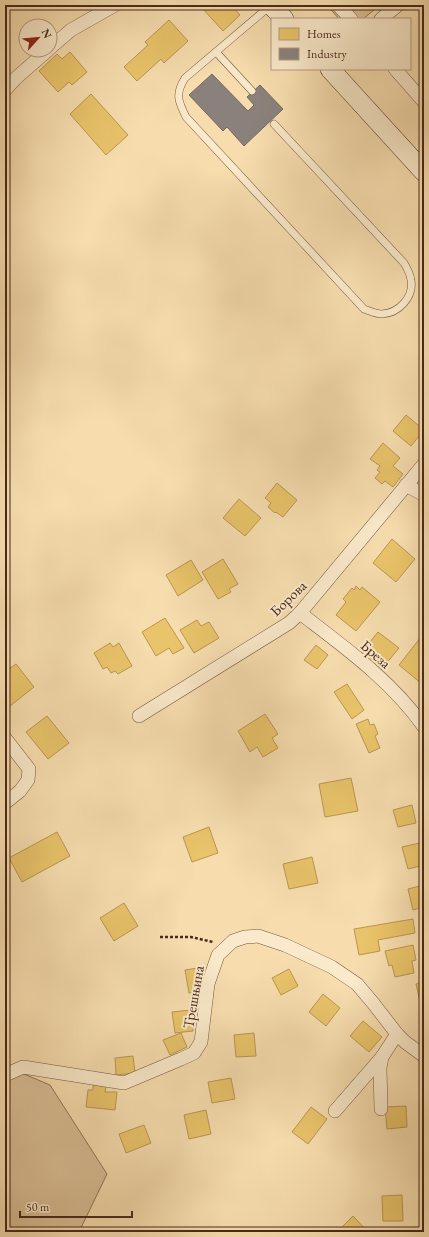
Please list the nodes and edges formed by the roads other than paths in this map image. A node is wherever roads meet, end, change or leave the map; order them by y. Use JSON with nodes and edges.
{"nodes":[{"id":1,"x":115,"y":5,"type":"edge"},
{"id":2,"x":271,"y":5,"type":"edge"},
{"id":3,"x":338,"y":5,"type":"edge"},
{"id":4,"x":398,"y":5,"type":"edge"},
{"id":5,"x":283,"y":18,"type":"edge"},
{"id":6,"x":350,"y":18,"type":"edge"},
{"id":7,"x":382,"y":18,"type":"edge"},
{"id":8,"x":58,"y":41,"type":"edge"},
{"id":9,"x":216,"y":52,"type":"junction"},
{"id":10,"x":39,"y":58,"type":"edge"},
{"id":11,"x":331,"y":70,"type":"edge"},
{"id":12,"x":396,"y":70,"type":"edge"},
{"id":13,"x":5,"y":90,"type":"edge"},
{"id":14,"x":252,"y":91,"type":"dead end"},
{"id":15,"x":424,"y":102,"type":"edge"},
{"id":16,"x":274,"y":124,"type":"dead end"},
{"id":17,"x":424,"y":172,"type":"edge"},
{"id":18,"x":424,"y":464,"type":"edge"},
{"id":19,"x":406,"y":485,"type":"junction"},
{"id":20,"x":424,"y":495,"type":"edge"},
{"id":21,"x":300,"y":613,"type":"junction"},
{"id":22,"x":139,"y":716,"type":"dead end"},
{"id":23,"x":424,"y":727,"type":"edge"},
{"id":24,"x":5,"y":738,"type":"edge"},
{"id":25,"x":5,"y":803,"type":"edge"},
{"id":26,"x":397,"y":1034,"type":"junction"},
{"id":27,"x":424,"y":1056,"type":"edge"},
{"id":28,"x":382,"y":1057,"type":"junction"},
{"id":29,"x":5,"y":1075,"type":"edge"},
{"id":30,"x":381,"y":1109,"type":"dead end"},
{"id":31,"x":335,"y":1111,"type":"dead end"}],
"edges":[{"from":1,"to":8,"type":"street"},
{"from":2,"to":5,"type":"main road"},
{"from":2,"to":9,"type":"lane"},
{"from":3,"to":6,"type":"street"},
{"from":4,"to":7,"type":"street"},
{"from":9,"to":14,"type":"lane"},
{"from":9,"to":16,"type":"lane"},
{"from":10,"to":13,"type":"street"},
{"from":11,"to":17,"type":"main road"},
{"from":12,"to":15,"type":"street"},
{"from":18,"to":19,"type":"street","name":"Борова"},
{"from":19,"to":20,"type":"street"},
{"from":19,"to":21,"type":"street","name":"Борова"},
{"from":21,"to":22,"type":"street","name":"Борова"},
{"from":21,"to":23,"type":"street","name":"Бреза"},
{"from":24,"to":25,"type":"street"},
{"from":26,"to":27,"type":"street","name":"Трешњина"},
{"from":26,"to":28,"type":"street"},
{"from":26,"to":29,"type":"street","name":"Трешњина"},
{"from":28,"to":30,"type":"street"},
{"from":28,"to":31,"type":"street"}]}
